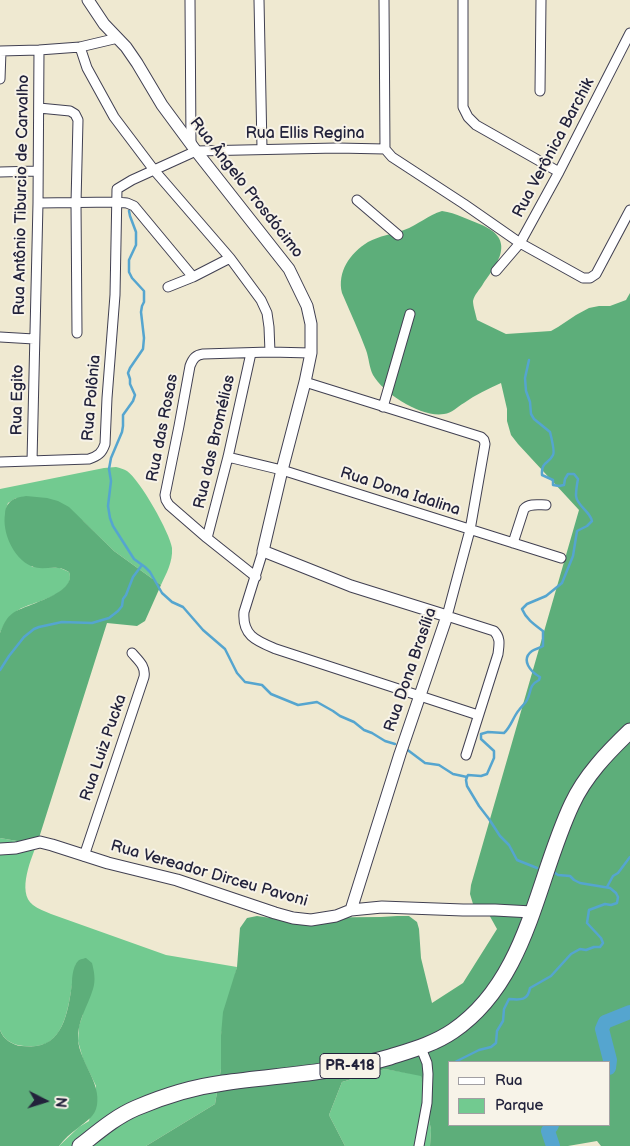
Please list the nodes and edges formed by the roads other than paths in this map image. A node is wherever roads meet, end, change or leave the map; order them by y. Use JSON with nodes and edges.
{"nodes":[{"id":1,"x":88,"y":0,"type":"edge"},
{"id":2,"x":190,"y":0,"type":"edge"},
{"id":3,"x":259,"y":0,"type":"edge"},
{"id":4,"x":384,"y":0,"type":"edge"},
{"id":5,"x":462,"y":0,"type":"edge"},
{"id":6,"x":541,"y":0,"type":"edge"},
{"id":7,"x":630,"y":33,"type":"edge"},
{"id":8,"x":118,"y":38,"type":"junction"},
{"id":9,"x":80,"y":47,"type":"junction"},
{"id":10,"x":40,"y":50,"type":"junction"},
{"id":11,"x":0,"y":52,"type":"edge"},
{"id":12,"x":0,"y":79,"type":"edge"},
{"id":13,"x":540,"y":90,"type":"dead end"},
{"id":14,"x":39,"y":108,"type":"junction"},
{"id":15,"x":193,"y":147,"type":"junction"},
{"id":16,"x":262,"y":148,"type":"junction"},
{"id":17,"x":385,"y":149,"type":"junction"},
{"id":18,"x":154,"y":170,"type":"junction"},
{"id":19,"x":38,"y":171,"type":"junction"},
{"id":20,"x":0,"y":172,"type":"edge"},
{"id":21,"x":559,"y":172,"type":"junction"},
{"id":22,"x":357,"y":200,"type":"dead end"},
{"id":23,"x":116,"y":202,"type":"junction"},
{"id":24,"x":38,"y":203,"type":"junction"},
{"id":25,"x":76,"y":203,"type":"junction"},
{"id":26,"x":630,"y":210,"type":"edge"},
{"id":27,"x":398,"y":235,"type":"dead end"},
{"id":28,"x":520,"y":243,"type":"junction"},
{"id":29,"x":230,"y":258,"type":"junction"},
{"id":30,"x":496,"y":271,"type":"dead end"},
{"id":31,"x":193,"y":277,"type":"junction"},
{"id":32,"x":168,"y":287,"type":"dead end"},
{"id":33,"x":410,"y":314,"type":"dead end"},
{"id":34,"x":77,"y":333,"type":"dead end"},
{"id":35,"x":0,"y":337,"type":"edge"},
{"id":36,"x":34,"y":339,"type":"junction"},
{"id":37,"x":270,"y":352,"type":"junction"},
{"id":38,"x":250,"y":353,"type":"junction"},
{"id":39,"x":311,"y":354,"type":"junction"},
{"id":40,"x":305,"y":382,"type":"junction"},
{"id":41,"x":383,"y":407,"type":"junction"},
{"id":42,"x":228,"y":457,"type":"junction"},
{"id":43,"x":32,"y":461,"type":"junction"},
{"id":44,"x":0,"y":462,"type":"edge"},
{"id":45,"x":282,"y":470,"type":"junction"},
{"id":46,"x":546,"y":504,"type":"dead end"},
{"id":47,"x":470,"y":530,"type":"junction"},
{"id":48,"x":207,"y":538,"type":"junction"},
{"id":49,"x":513,"y":542,"type":"junction"},
{"id":50,"x":263,"y":551,"type":"junction"},
{"id":51,"x":561,"y":558,"type":"dead end"},
{"id":52,"x":256,"y":577,"type":"junction"},
{"id":53,"x":447,"y":616,"type":"junction"},
{"id":54,"x":132,"y":653,"type":"dead end"},
{"id":55,"x":420,"y":696,"type":"junction"},
{"id":56,"x":478,"y":715,"type":"junction"},
{"id":57,"x":630,"y":731,"type":"edge"},
{"id":58,"x":466,"y":755,"type":"dead end"},
{"id":59,"x":0,"y":849,"type":"edge"},
{"id":60,"x":84,"y":856,"type":"junction"},
{"id":61,"x":351,"y":910,"type":"junction"},
{"id":62,"x":532,"y":912,"type":"junction"},
{"id":63,"x":420,"y":1048,"type":"junction"},
{"id":64,"x":80,"y":1146,"type":"edge"},
{"id":65,"x":419,"y":1146,"type":"edge"}],
"edges":[{"from":1,"to":8,"type":"street","name":"Rua Ângelo Prosdócimo"},
{"from":2,"to":15,"type":"street"},
{"from":3,"to":16,"type":"street"},
{"from":4,"to":17,"type":"street"},
{"from":5,"to":21,"type":"street"},
{"from":6,"to":13,"type":"street"},
{"from":7,"to":21,"type":"street","name":"Rua Verônica Barchik"},
{"from":8,"to":9,"type":"street"},
{"from":8,"to":15,"type":"street","name":"Rua Ângelo Prosdócimo"},
{"from":9,"to":10,"type":"street"},
{"from":9,"to":18,"type":"street"},
{"from":10,"to":11,"type":"street"},
{"from":10,"to":14,"type":"street","name":"Rua Antônio Tiburcio de Carvalho"},
{"from":11,"to":12,"type":"street"},
{"from":14,"to":19,"type":"street","name":"Rua Antônio Tiburcio de Carvalho"},
{"from":14,"to":25,"type":"street"},
{"from":15,"to":16,"type":"street","name":"Rua Ellis Regina"},
{"from":15,"to":18,"type":"street"},
{"from":15,"to":39,"type":"street","name":"Rua Ângelo Prosdócimo"},
{"from":16,"to":17,"type":"street","name":"Rua Ellis Regina"},
{"from":17,"to":28,"type":"street"},
{"from":18,"to":23,"type":"street"},
{"from":18,"to":29,"type":"street"},
{"from":19,"to":20,"type":"street"},
{"from":19,"to":24,"type":"street","name":"Rua Antônio Tiburcio de Carvalho"},
{"from":21,"to":28,"type":"street","name":"Rua Verônica Barchik"},
{"from":22,"to":27,"type":"street"},
{"from":23,"to":25,"type":"street"},
{"from":23,"to":31,"type":"street"},
{"from":23,"to":43,"type":"street","name":"Rua Polônia"},
{"from":24,"to":25,"type":"street"},
{"from":24,"to":36,"type":"street","name":"Rua Antônio Tiburcio de Carvalho"},
{"from":25,"to":34,"type":"street"},
{"from":26,"to":28,"type":"street"},
{"from":28,"to":30,"type":"street","name":"Rua Verônica Barchik"},
{"from":29,"to":31,"type":"street"},
{"from":29,"to":37,"type":"street"},
{"from":31,"to":32,"type":"street"},
{"from":33,"to":41,"type":"street"},
{"from":35,"to":36,"type":"street"},
{"from":36,"to":43,"type":"street","name":"Rua Egito"},
{"from":37,"to":38,"type":"street"},
{"from":37,"to":39,"type":"street"},
{"from":38,"to":42,"type":"street","name":"Rua das Bromélias"},
{"from":38,"to":48,"type":"street","name":"Rua das Rosas"},
{"from":39,"to":40,"type":"street","name":"Rua Ângelo Prosdócimo"},
{"from":40,"to":41,"type":"street"},
{"from":40,"to":45,"type":"street","name":"Rua Ângelo Prosdócimo"},
{"from":41,"to":47,"type":"street","name":"Rua Dona Brasília"},
{"from":42,"to":45,"type":"street","name":"Rua Dona Idalina"},
{"from":42,"to":48,"type":"street","name":"Rua das Bromélias"},
{"from":43,"to":44,"type":"street"},
{"from":45,"to":47,"type":"street","name":"Rua Dona Idalina"},
{"from":45,"to":50,"type":"street","name":"Rua Ângelo Prosdócimo"},
{"from":46,"to":49,"type":"street"},
{"from":47,"to":49,"type":"street","name":"Rua Dona Idalina"},
{"from":47,"to":53,"type":"street","name":"Rua Dona Brasília"},
{"from":48,"to":52,"type":"street"},
{"from":49,"to":51,"type":"street","name":"Rua Dona Idalina"},
{"from":50,"to":52,"type":"street","name":"Rua Ângelo Prosdócimo"},
{"from":50,"to":53,"type":"street"},
{"from":52,"to":55,"type":"street","name":"Rua Ângelo Prosdócimo"},
{"from":53,"to":55,"type":"street","name":"Rua Dona Brasília"},
{"from":53,"to":56,"type":"street"},
{"from":54,"to":60,"type":"street","name":"Rua Luiz Pucka"},
{"from":55,"to":56,"type":"street"},
{"from":55,"to":61,"type":"street","name":"Rua Dona Brasília"},
{"from":56,"to":58,"type":"street"},
{"from":57,"to":62,"type":"highway","number":"PR-418"},
{"from":59,"to":60,"type":"street","name":"Rua Vereador Dirceu Pavoni"},
{"from":60,"to":61,"type":"street","name":"Rua Vereador Dirceu Pavoni"},
{"from":61,"to":62,"type":"street","name":"Rua Vereador Dirceu Pavoni"},
{"from":62,"to":63,"type":"highway","number":"PR-418"},
{"from":63,"to":64,"type":"highway","number":"PR-418"},
{"from":63,"to":65,"type":"street"}]}
